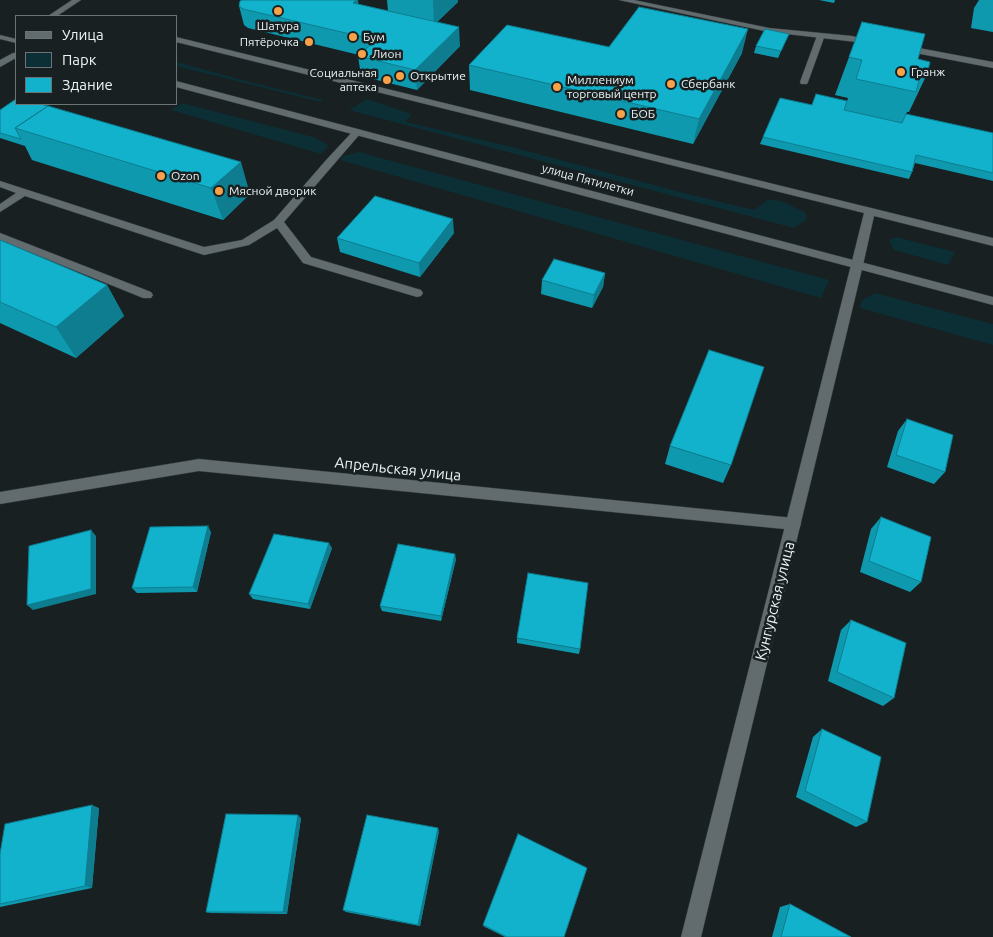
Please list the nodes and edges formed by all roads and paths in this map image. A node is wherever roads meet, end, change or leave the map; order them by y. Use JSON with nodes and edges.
{"nodes":[{"id":1,"x":77,"y":0,"type":"edge"},
{"id":2,"x":623,"y":0,"type":"edge"},
{"id":3,"x":54,"y":15,"type":"edge"},
{"id":4,"x":821,"y":35,"type":"junction"},
{"id":5,"x":0,"y":37,"type":"edge"},
{"id":6,"x":15,"y":39,"type":"edge"},
{"id":7,"x":178,"y":39,"type":"edge"},
{"id":8,"x":880,"y":44,"type":"edge"},
{"id":9,"x":890,"y":45,"type":"edge"},
{"id":10,"x":15,"y":56,"type":"edge"},
{"id":11,"x":0,"y":64,"type":"edge"},
{"id":12,"x":993,"y":65,"type":"edge"},
{"id":13,"x":804,"y":82,"type":"dead end"},
{"id":14,"x":178,"y":85,"type":"edge"},
{"id":15,"x":357,"y":132,"type":"junction"},
{"id":16,"x":0,"y":184,"type":"edge"},
{"id":17,"x":24,"y":192,"type":"junction"},
{"id":18,"x":0,"y":209,"type":"edge"},
{"id":19,"x":870,"y":212,"type":"junction"},
{"id":20,"x":278,"y":222,"type":"junction"},
{"id":21,"x":0,"y":236,"type":"edge"},
{"id":22,"x":993,"y":242,"type":"edge"},
{"id":23,"x":856,"y":265,"type":"junction"},
{"id":24,"x":417,"y":293,"type":"dead end"},
{"id":25,"x":148,"y":295,"type":"dead end"},
{"id":26,"x":993,"y":301,"type":"edge"},
{"id":27,"x":0,"y":498,"type":"edge"},
{"id":28,"x":794,"y":524,"type":"junction"},
{"id":29,"x":691,"y":937,"type":"edge"}],
"edges":[{"from":1,"to":3,"type":"street"},
{"from":2,"to":4,"type":"street"},
{"from":4,"to":8,"type":"street"},
{"from":4,"to":13,"type":"street"},
{"from":5,"to":6,"type":"street"},
{"from":7,"to":19,"type":"street"},
{"from":9,"to":12,"type":"street"},
{"from":10,"to":11,"type":"street"},
{"from":14,"to":15,"type":"street","name":"улица Пятилетки"},
{"from":15,"to":20,"type":"street"},
{"from":15,"to":23,"type":"street","name":"улица Пятилетки"},
{"from":16,"to":17,"type":"street"},
{"from":17,"to":18,"type":"street"},
{"from":17,"to":20,"type":"street"},
{"from":19,"to":22,"type":"street"},
{"from":19,"to":23,"type":"street","name":"Кунгурская улица"},
{"from":20,"to":24,"type":"street"},
{"from":21,"to":25,"type":"lane"},
{"from":23,"to":26,"type":"street","name":"улица Пятилетки"},
{"from":23,"to":28,"type":"street","name":"Кунгурская улица"},
{"from":27,"to":28,"type":"street","name":"Апрельская улица"},
{"from":28,"to":29,"type":"street","name":"Кунгурская улица"}]}
